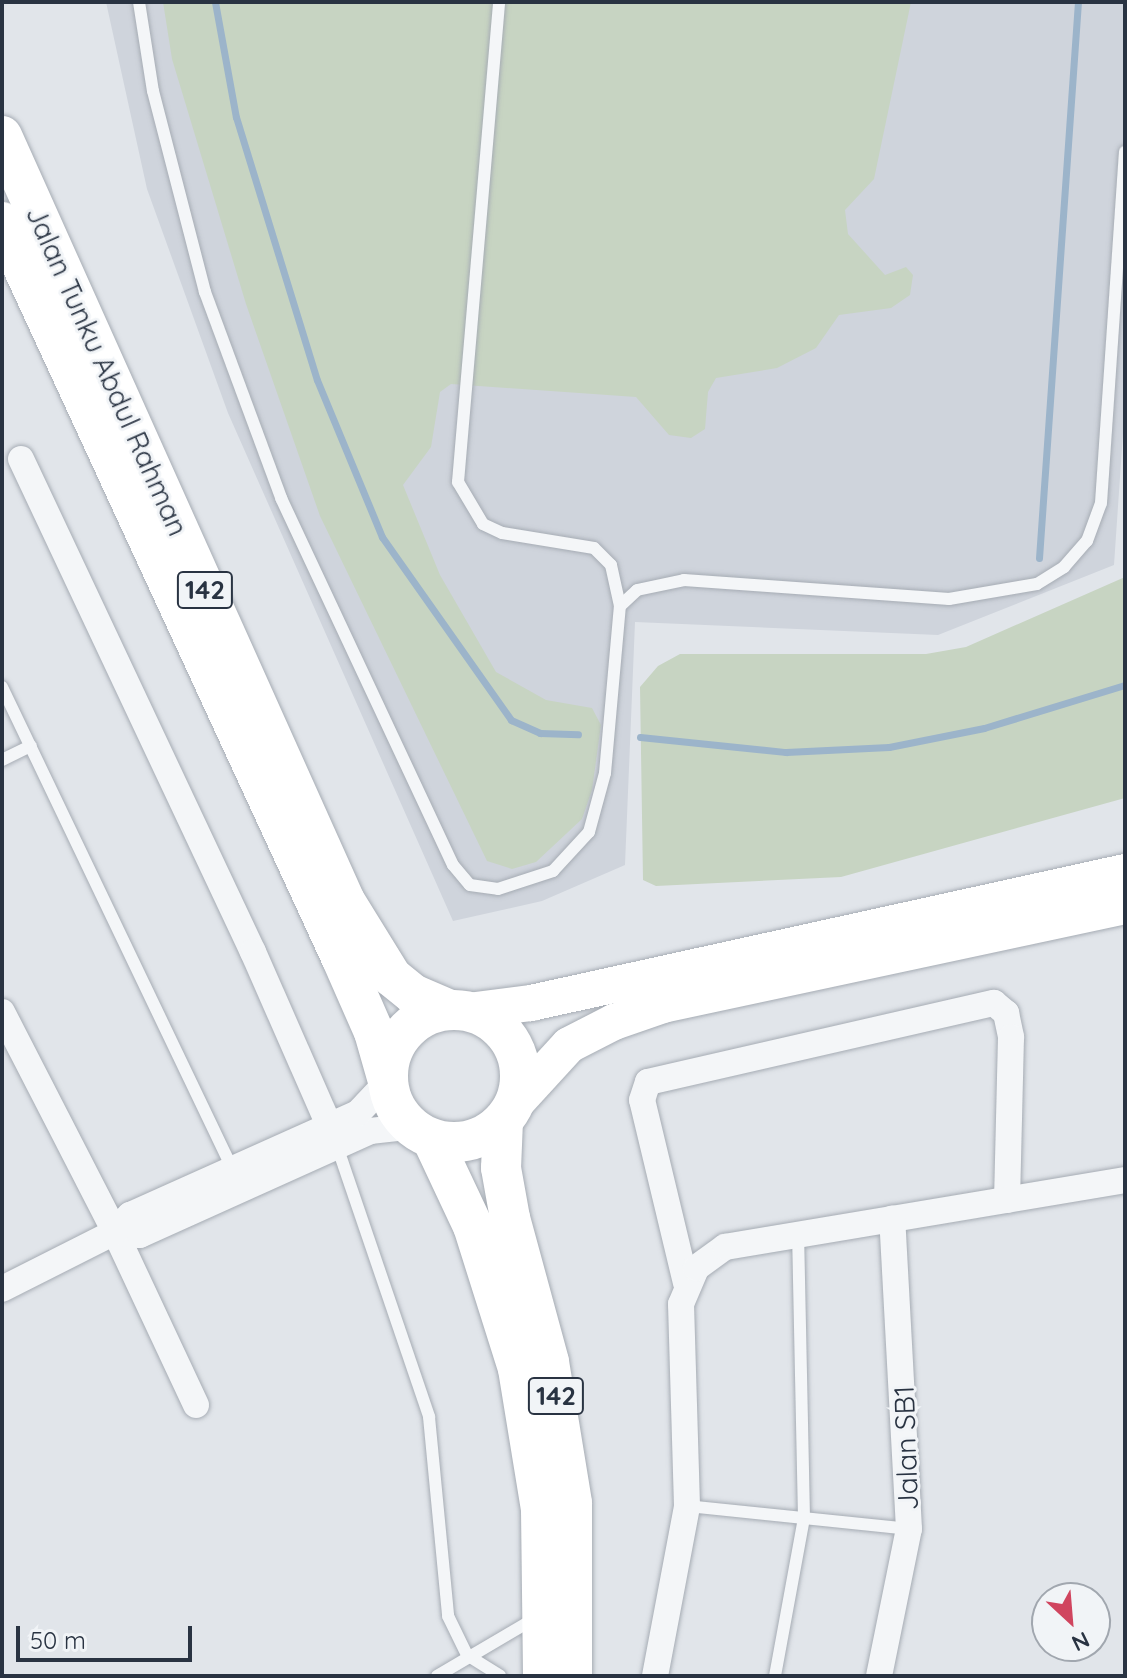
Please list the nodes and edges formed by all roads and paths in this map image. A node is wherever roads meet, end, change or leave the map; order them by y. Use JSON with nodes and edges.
{"nodes":[{"id":1,"x":139,"y":2,"type":"edge"},
{"id":2,"x":499,"y":2,"type":"edge"},
{"id":3,"x":2,"y":136,"type":"edge"},
{"id":4,"x":1125,"y":152,"type":"edge"},
{"id":5,"x":2,"y":222,"type":"edge"},
{"id":6,"x":11,"y":462,"type":"edge"},
{"id":7,"x":620,"y":606,"type":"junction"},
{"id":8,"x":2,"y":687,"type":"edge"},
{"id":9,"x":31,"y":746,"type":"junction"},
{"id":10,"x":2,"y":760,"type":"edge"},
{"id":11,"x":1125,"y":851,"type":"edge"},
{"id":12,"x":1125,"y":872,"type":"edge"},
{"id":13,"x":1125,"y":906,"type":"edge"},
{"id":14,"x":903,"y":920,"type":"junction"},
{"id":15,"x":459,"y":1010,"type":"junction"},
{"id":16,"x":2,"y":1012,"type":"edge"},
{"id":17,"x":388,"y":1081,"type":"junction"},
{"id":18,"x":508,"y":1113,"type":"junction"},
{"id":19,"x":424,"y":1132,"type":"junction"},
{"id":20,"x":333,"y":1135,"type":"junction"},
{"id":21,"x":232,"y":1168,"type":"junction"},
{"id":22,"x":1125,"y":1180,"type":"edge"},
{"id":23,"x":1007,"y":1200,"type":"junction"},
{"id":24,"x":892,"y":1218,"type":"junction"},
{"id":25,"x":115,"y":1232,"type":"junction"},
{"id":26,"x":798,"y":1233,"type":"junction"},
{"id":27,"x":686,"y":1283,"type":"junction"},
{"id":28,"x":2,"y":1289,"type":"edge"},
{"id":29,"x":196,"y":1405,"type":"dead end"},
{"id":30,"x":687,"y":1506,"type":"junction"},
{"id":31,"x":804,"y":1518,"type":"junction"},
{"id":32,"x":909,"y":1529,"type":"junction"},
{"id":33,"x":545,"y":1614,"type":"junction"},
{"id":34,"x":467,"y":1655,"type":"junction"},
{"id":35,"x":437,"y":1676,"type":"edge"},
{"id":36,"x":500,"y":1676,"type":"edge"},
{"id":37,"x":543,"y":1676,"type":"edge"},
{"id":38,"x":572,"y":1676,"type":"edge"},
{"id":39,"x":655,"y":1676,"type":"edge"},
{"id":40,"x":775,"y":1676,"type":"edge"},
{"id":41,"x":879,"y":1676,"type":"edge"}],
"edges":[{"from":1,"to":7,"type":"lane"},
{"from":2,"to":7,"type":"lane"},
{"from":3,"to":15,"type":"main road","name":"Jalan Tunku Abdul Rahman","number":"142"},
{"from":4,"to":7,"type":"lane"},
{"from":5,"to":17,"type":"main road","name":"Jalan Tunku Abdul Rahman","number":"142"},
{"from":6,"to":20,"type":"street"},
{"from":8,"to":9,"type":"lane"},
{"from":9,"to":10,"type":"lane"},
{"from":9,"to":21,"type":"lane"},
{"from":11,"to":14,"type":"main road"},
{"from":12,"to":14,"type":"main road"},
{"from":13,"to":18,"type":"main road"},
{"from":14,"to":15,"type":"main road"},
{"from":15,"to":17,"type":"main road"},
{"from":15,"to":18,"type":"main road","number":"142"},
{"from":16,"to":25,"type":"street"},
{"from":17,"to":19,"type":"main road","number":"142"},
{"from":17,"to":20,"type":"street"},
{"from":18,"to":19,"type":"main road"},
{"from":18,"to":38,"type":"main road","number":"142"},
{"from":19,"to":20,"type":"street"},
{"from":19,"to":33,"type":"main road","number":"142"},
{"from":20,"to":21,"type":"street"},
{"from":20,"to":25,"type":"street"},
{"from":20,"to":34,"type":"lane"},
{"from":21,"to":25,"type":"street"},
{"from":22,"to":23,"type":"street"},
{"from":23,"to":24,"type":"street"},
{"from":23,"to":27,"type":"street"},
{"from":24,"to":26,"type":"street"},
{"from":24,"to":32,"type":"street","name":"Jalan SB1"},
{"from":25,"to":28,"type":"street"},
{"from":25,"to":29,"type":"street"},
{"from":26,"to":27,"type":"street"},
{"from":26,"to":31,"type":"lane"},
{"from":27,"to":30,"type":"street"},
{"from":30,"to":31,"type":"lane"},
{"from":30,"to":39,"type":"street"},
{"from":31,"to":32,"type":"lane"},
{"from":31,"to":40,"type":"lane"},
{"from":32,"to":41,"type":"street","name":"Jalan SB1"},
{"from":33,"to":34,"type":"lane"},
{"from":33,"to":37,"type":"main road","number":"142"},
{"from":34,"to":35,"type":"lane"},
{"from":34,"to":36,"type":"lane"}]}
